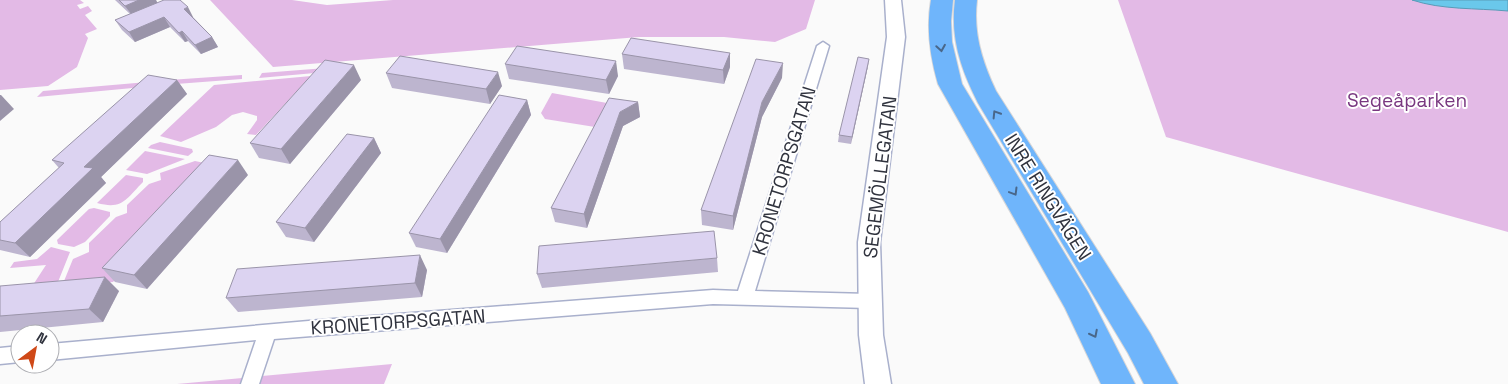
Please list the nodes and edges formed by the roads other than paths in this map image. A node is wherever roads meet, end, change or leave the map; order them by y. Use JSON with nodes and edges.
{"nodes":[{"id":1,"x":893,"y":0,"type":"edge"},
{"id":2,"x":942,"y":0,"type":"edge"},
{"id":3,"x":966,"y":0,"type":"edge"},
{"id":4,"x":822,"y":46,"type":"dead end"},
{"id":5,"x":745,"y":296,"type":"junction"},
{"id":6,"x":869,"y":301,"type":"junction"},
{"id":7,"x":267,"y":332,"type":"junction"},
{"id":8,"x":60,"y":351,"type":"edge"},
{"id":9,"x":250,"y":384,"type":"edge"},
{"id":10,"x":878,"y":384,"type":"edge"},
{"id":11,"x":1118,"y":384,"type":"edge"},
{"id":12,"x":1161,"y":384,"type":"edge"}],
"edges":[{"from":1,"to":6,"type":"street","name":"SEGEMÖLLEGATAN"},
{"from":2,"to":11,"type":"highway","name":"INRE RINGVÄGEN","one_way":true},
{"from":12,"to":3,"type":"highway","name":"INRE RINGVÄGEN","one_way":true},
{"from":4,"to":5,"type":"street","name":"KRONETORPSGATAN"},
{"from":5,"to":6,"type":"street","name":"KRONETORPSGATAN"},
{"from":5,"to":7,"type":"street","name":"KRONETORPSGATAN"},
{"from":6,"to":10,"type":"street","name":"SEGEMÖLLEGATAN"},
{"from":7,"to":8,"type":"street","name":"KRONETORPSGATAN"},
{"from":7,"to":9,"type":"street"}]}
